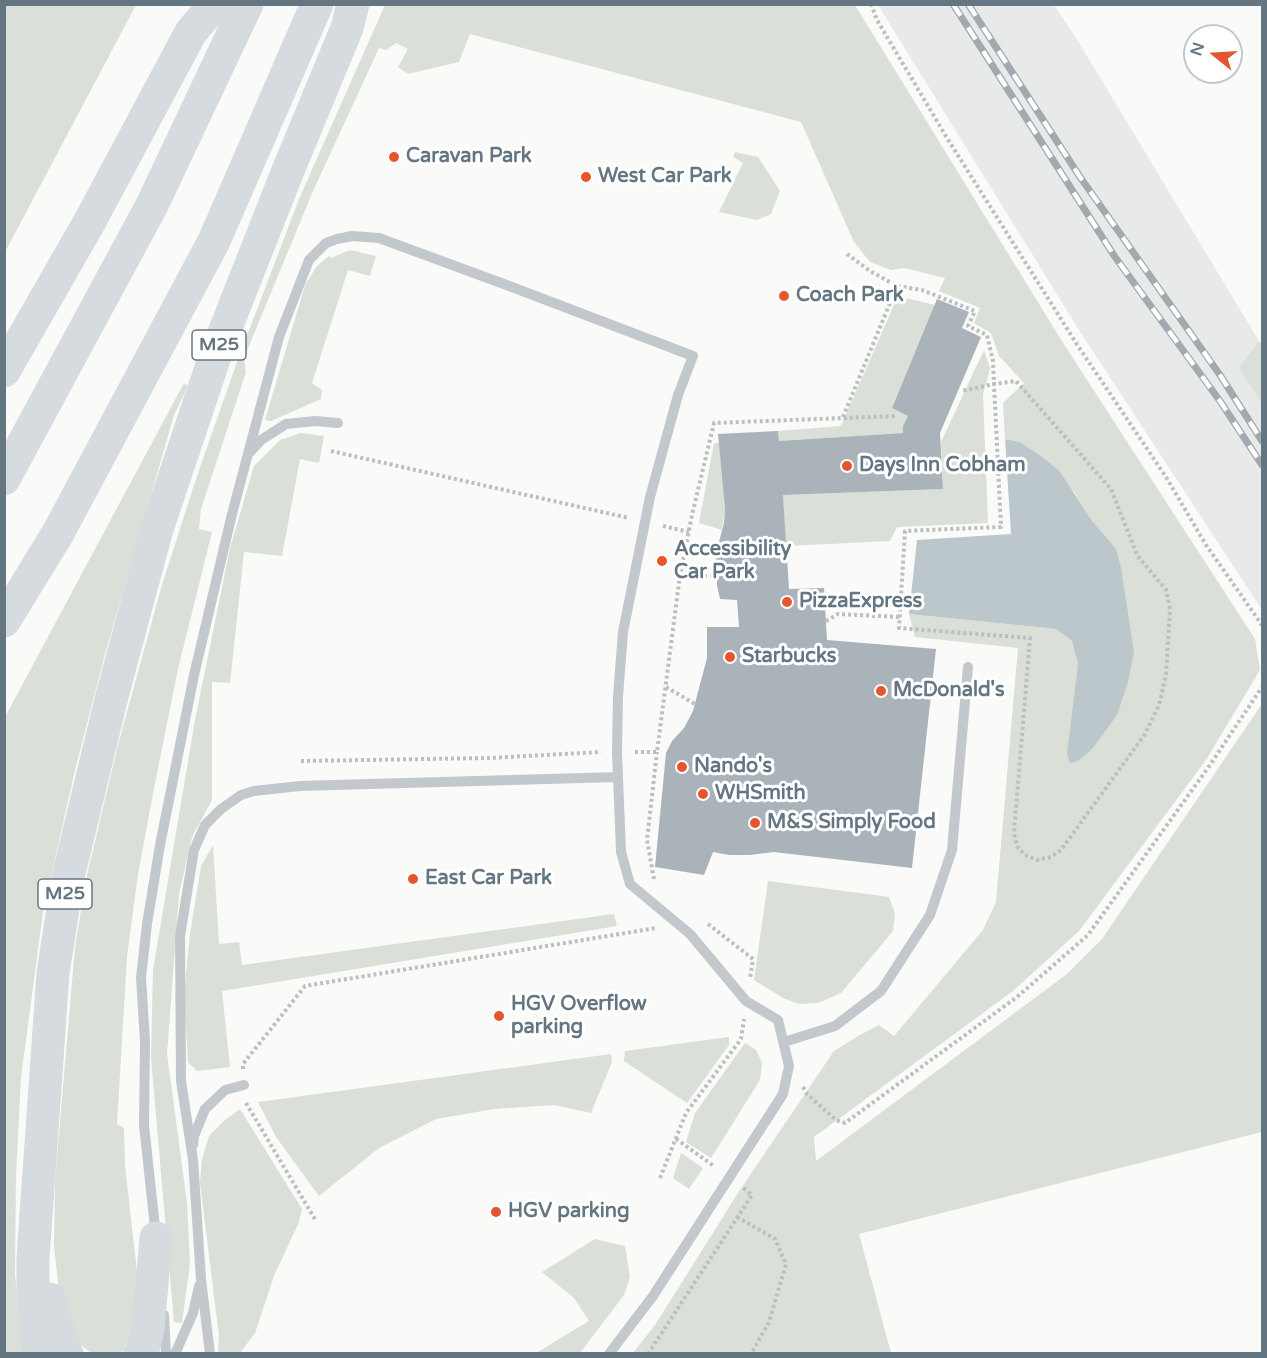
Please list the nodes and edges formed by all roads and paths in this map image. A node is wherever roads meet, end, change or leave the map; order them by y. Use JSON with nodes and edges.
{"nodes":[{"id":1,"x":215,"y":4,"type":"edge"},
{"id":2,"x":247,"y":4,"type":"edge"},
{"id":3,"x":317,"y":4,"type":"edge"},
{"id":4,"x":353,"y":4,"type":"edge"},
{"id":5,"x":871,"y":4,"type":"edge"},
{"id":6,"x":847,"y":254,"type":"dead end"},
{"id":7,"x":897,"y":286,"type":"junction"},
{"id":8,"x":4,"y":371,"type":"edge"},
{"id":9,"x":994,"y":384,"type":"junction"},
{"id":10,"x":961,"y":391,"type":"dead end"},
{"id":11,"x":843,"y":417,"type":"dead end"},
{"id":12,"x":338,"y":423,"type":"dead end"},
{"id":13,"x":331,"y":451,"type":"dead end"},
{"id":14,"x":248,"y":454,"type":"junction"},
{"id":15,"x":4,"y":479,"type":"edge"},
{"id":16,"x":645,"y":522,"type":"junction"},
{"id":17,"x":688,"y":532,"type":"dead end"},
{"id":18,"x":680,"y":575,"type":"dead end"},
{"id":19,"x":716,"y":576,"type":"dead end"},
{"id":20,"x":900,"y":617,"type":"junction"},
{"id":21,"x":4,"y":621,"type":"edge"},
{"id":22,"x":826,"y":621,"type":"dead end"},
{"id":23,"x":1263,"y":625,"type":"edge"},
{"id":24,"x":968,"y":667,"type":"dead end"},
{"id":25,"x":666,"y":687,"type":"dead end"},
{"id":26,"x":1263,"y":687,"type":"edge"},
{"id":27,"x":695,"y":705,"type":"dead end"},
{"id":28,"x":657,"y":752,"type":"dead end"},
{"id":29,"x":618,"y":777,"type":"junction"},
{"id":30,"x":661,"y":885,"type":"dead end"},
{"id":31,"x":678,"y":924,"type":"junction"},
{"id":32,"x":746,"y":1001,"type":"junction"},
{"id":33,"x":784,"y":1042,"type":"junction"},
{"id":34,"x":789,"y":1066,"type":"junction"},
{"id":35,"x":244,"y":1085,"type":"junction"},
{"id":36,"x":676,"y":1139,"type":"junction"},
{"id":37,"x":193,"y":1160,"type":"junction"},
{"id":38,"x":729,"y":1177,"type":"junction"},
{"id":39,"x":660,"y":1178,"type":"dead end"},
{"id":40,"x":37,"y":1214,"type":"junction"},
{"id":41,"x":737,"y":1216,"type":"junction"},
{"id":42,"x":316,"y":1221,"type":"dead end"},
{"id":43,"x":156,"y":1238,"type":"junction"},
{"id":44,"x":201,"y":1279,"type":"junction"},
{"id":45,"x":39,"y":1353,"type":"edge"},
{"id":46,"x":67,"y":1353,"type":"edge"},
{"id":47,"x":140,"y":1353,"type":"edge"},
{"id":48,"x":166,"y":1353,"type":"edge"},
{"id":49,"x":175,"y":1353,"type":"edge"},
{"id":50,"x":210,"y":1353,"type":"edge"},
{"id":51,"x":609,"y":1353,"type":"edge"},
{"id":52,"x":648,"y":1353,"type":"edge"},
{"id":53,"x":751,"y":1353,"type":"edge"}],
"edges":[{"from":1,"to":8,"type":"highway"},
{"from":2,"to":15,"type":"highway"},
{"from":3,"to":21,"type":"highway","number":"M25"},
{"from":4,"to":40,"type":"highway","number":"M25"},
{"from":5,"to":23,"type":"path"},
{"from":6,"to":7,"type":"path"},
{"from":7,"to":9,"type":"path"},
{"from":7,"to":11,"type":"path"},
{"from":9,"to":10,"type":"path"},
{"from":9,"to":20,"type":"path"},
{"from":9,"to":20,"type":"path"},
{"from":12,"to":14,"type":"lane"},
{"from":13,"to":16,"type":"path"},
{"from":14,"to":16,"type":"lane"},
{"from":14,"to":43,"type":"lane"},
{"from":16,"to":17,"type":"path"},
{"from":16,"to":29,"type":"lane"},
{"from":18,"to":19,"type":"path"},
{"from":20,"to":22,"type":"path"},
{"from":24,"to":33,"type":"lane"},
{"from":25,"to":27,"type":"path"},
{"from":26,"to":34,"type":"path"},
{"from":28,"to":30,"type":"path"},
{"from":29,"to":31,"type":"lane"},
{"from":29,"to":37,"type":"lane"},
{"from":31,"to":32,"type":"lane"},
{"from":31,"to":32,"type":"path"},
{"from":31,"to":35,"type":"path"},
{"from":32,"to":33,"type":"lane"},
{"from":32,"to":36,"type":"path"},
{"from":33,"to":34,"type":"lane"},
{"from":34,"to":38,"type":"lane"},
{"from":35,"to":37,"type":"lane"},
{"from":35,"to":42,"type":"path"},
{"from":36,"to":38,"type":"path"},
{"from":36,"to":39,"type":"path"},
{"from":37,"to":44,"type":"lane"},
{"from":38,"to":41,"type":"path"},
{"from":38,"to":51,"type":"lane"},
{"from":40,"to":45,"type":"highway","number":"M25"},
{"from":40,"to":46,"type":"highway","number":"M25"},
{"from":41,"to":52,"type":"path"},
{"from":41,"to":53,"type":"path"},
{"from":43,"to":47,"type":"highway"},
{"from":43,"to":48,"type":"lane"},
{"from":44,"to":49,"type":"lane"},
{"from":44,"to":50,"type":"lane"}]}
